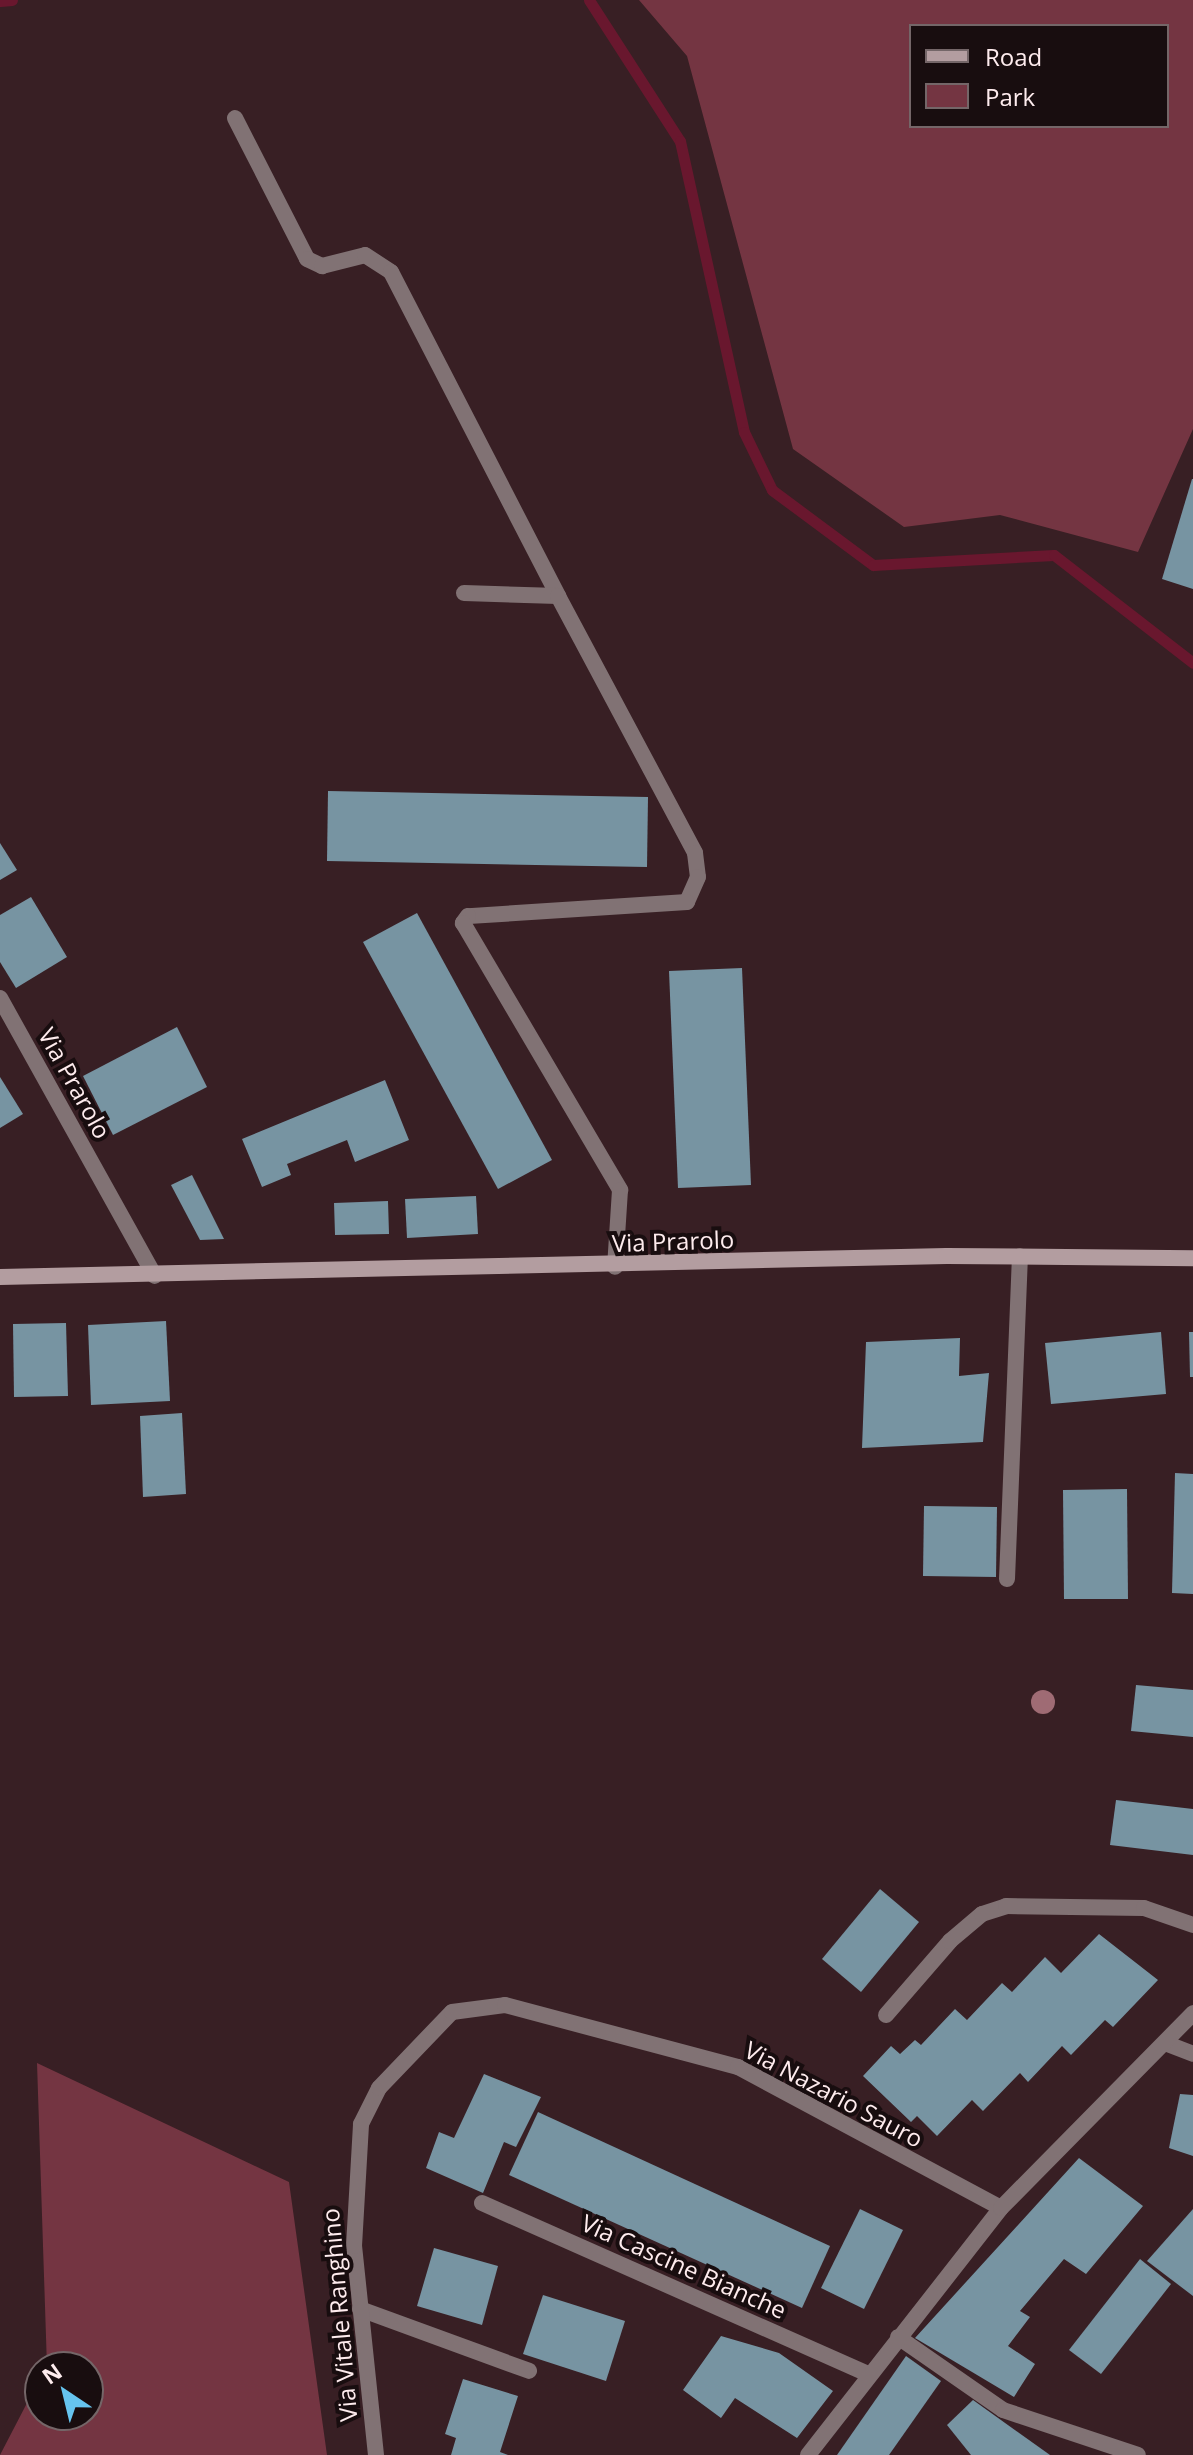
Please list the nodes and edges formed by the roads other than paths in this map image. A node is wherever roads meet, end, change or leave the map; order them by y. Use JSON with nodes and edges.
{"nodes":[{"id":1,"x":235,"y":118,"type":"dead end"},
{"id":2,"x":464,"y":593,"type":"dead end"},
{"id":3,"x":558,"y":596,"type":"junction"},
{"id":4,"x":0,"y":998,"type":"edge"},
{"id":5,"x":1020,"y":1256,"type":"junction"},
{"id":6,"x":1193,"y":1258,"type":"edge"},
{"id":7,"x":615,"y":1267,"type":"junction"},
{"id":8,"x":155,"y":1276,"type":"junction"},
{"id":9,"x":0,"y":1277,"type":"edge"},
{"id":10,"x":1007,"y":1579,"type":"dead end"},
{"id":11,"x":1193,"y":1925,"type":"edge"},
{"id":12,"x":452,"y":2012,"type":"joint"},
{"id":13,"x":1193,"y":2013,"type":"edge"},
{"id":14,"x":886,"y":2015,"type":"dead end"},
{"id":15,"x":1165,"y":2043,"type":"junction"},
{"id":16,"x":1193,"y":2054,"type":"edge"},
{"id":17,"x":482,"y":2203,"type":"dead end"},
{"id":18,"x":1001,"y":2208,"type":"junction"},
{"id":19,"x":360,"y":2309,"type":"junction"},
{"id":20,"x":898,"y":2337,"type":"junction"},
{"id":21,"x":529,"y":2371,"type":"dead end"},
{"id":22,"x":866,"y":2373,"type":"junction"},
{"id":23,"x":376,"y":2455,"type":"edge"},
{"id":24,"x":808,"y":2455,"type":"edge"},
{"id":25,"x":1138,"y":2455,"type":"edge"}],
"edges":[{"from":1,"to":3,"type":"street"},
{"from":2,"to":3,"type":"street"},
{"from":3,"to":7,"type":"street"},
{"from":4,"to":8,"type":"street","name":"Via Prarolo"},
{"from":5,"to":6,"type":"street","name":"Via Prarolo"},
{"from":5,"to":7,"type":"street","name":"Via Prarolo"},
{"from":5,"to":10,"type":"street"},
{"from":7,"to":8,"type":"street","name":"Via Prarolo"},
{"from":8,"to":9,"type":"street","name":"Via Prarolo"},
{"from":11,"to":14,"type":"street"},
{"from":12,"to":18,"type":"street","name":"Via Nazario Sauro"},
{"from":12,"to":19,"type":"street","name":"Via Vitale Ranghino"},
{"from":13,"to":15,"type":"street"},
{"from":15,"to":16,"type":"street"},
{"from":15,"to":18,"type":"street"},
{"from":17,"to":22,"type":"street","name":"Via Cascine Bianche"},
{"from":18,"to":20,"type":"street"},
{"from":19,"to":21,"type":"street"},
{"from":19,"to":23,"type":"street","name":"Via Vitale Ranghino"},
{"from":20,"to":22,"type":"street"},
{"from":20,"to":25,"type":"street"},
{"from":22,"to":24,"type":"street"}]}
